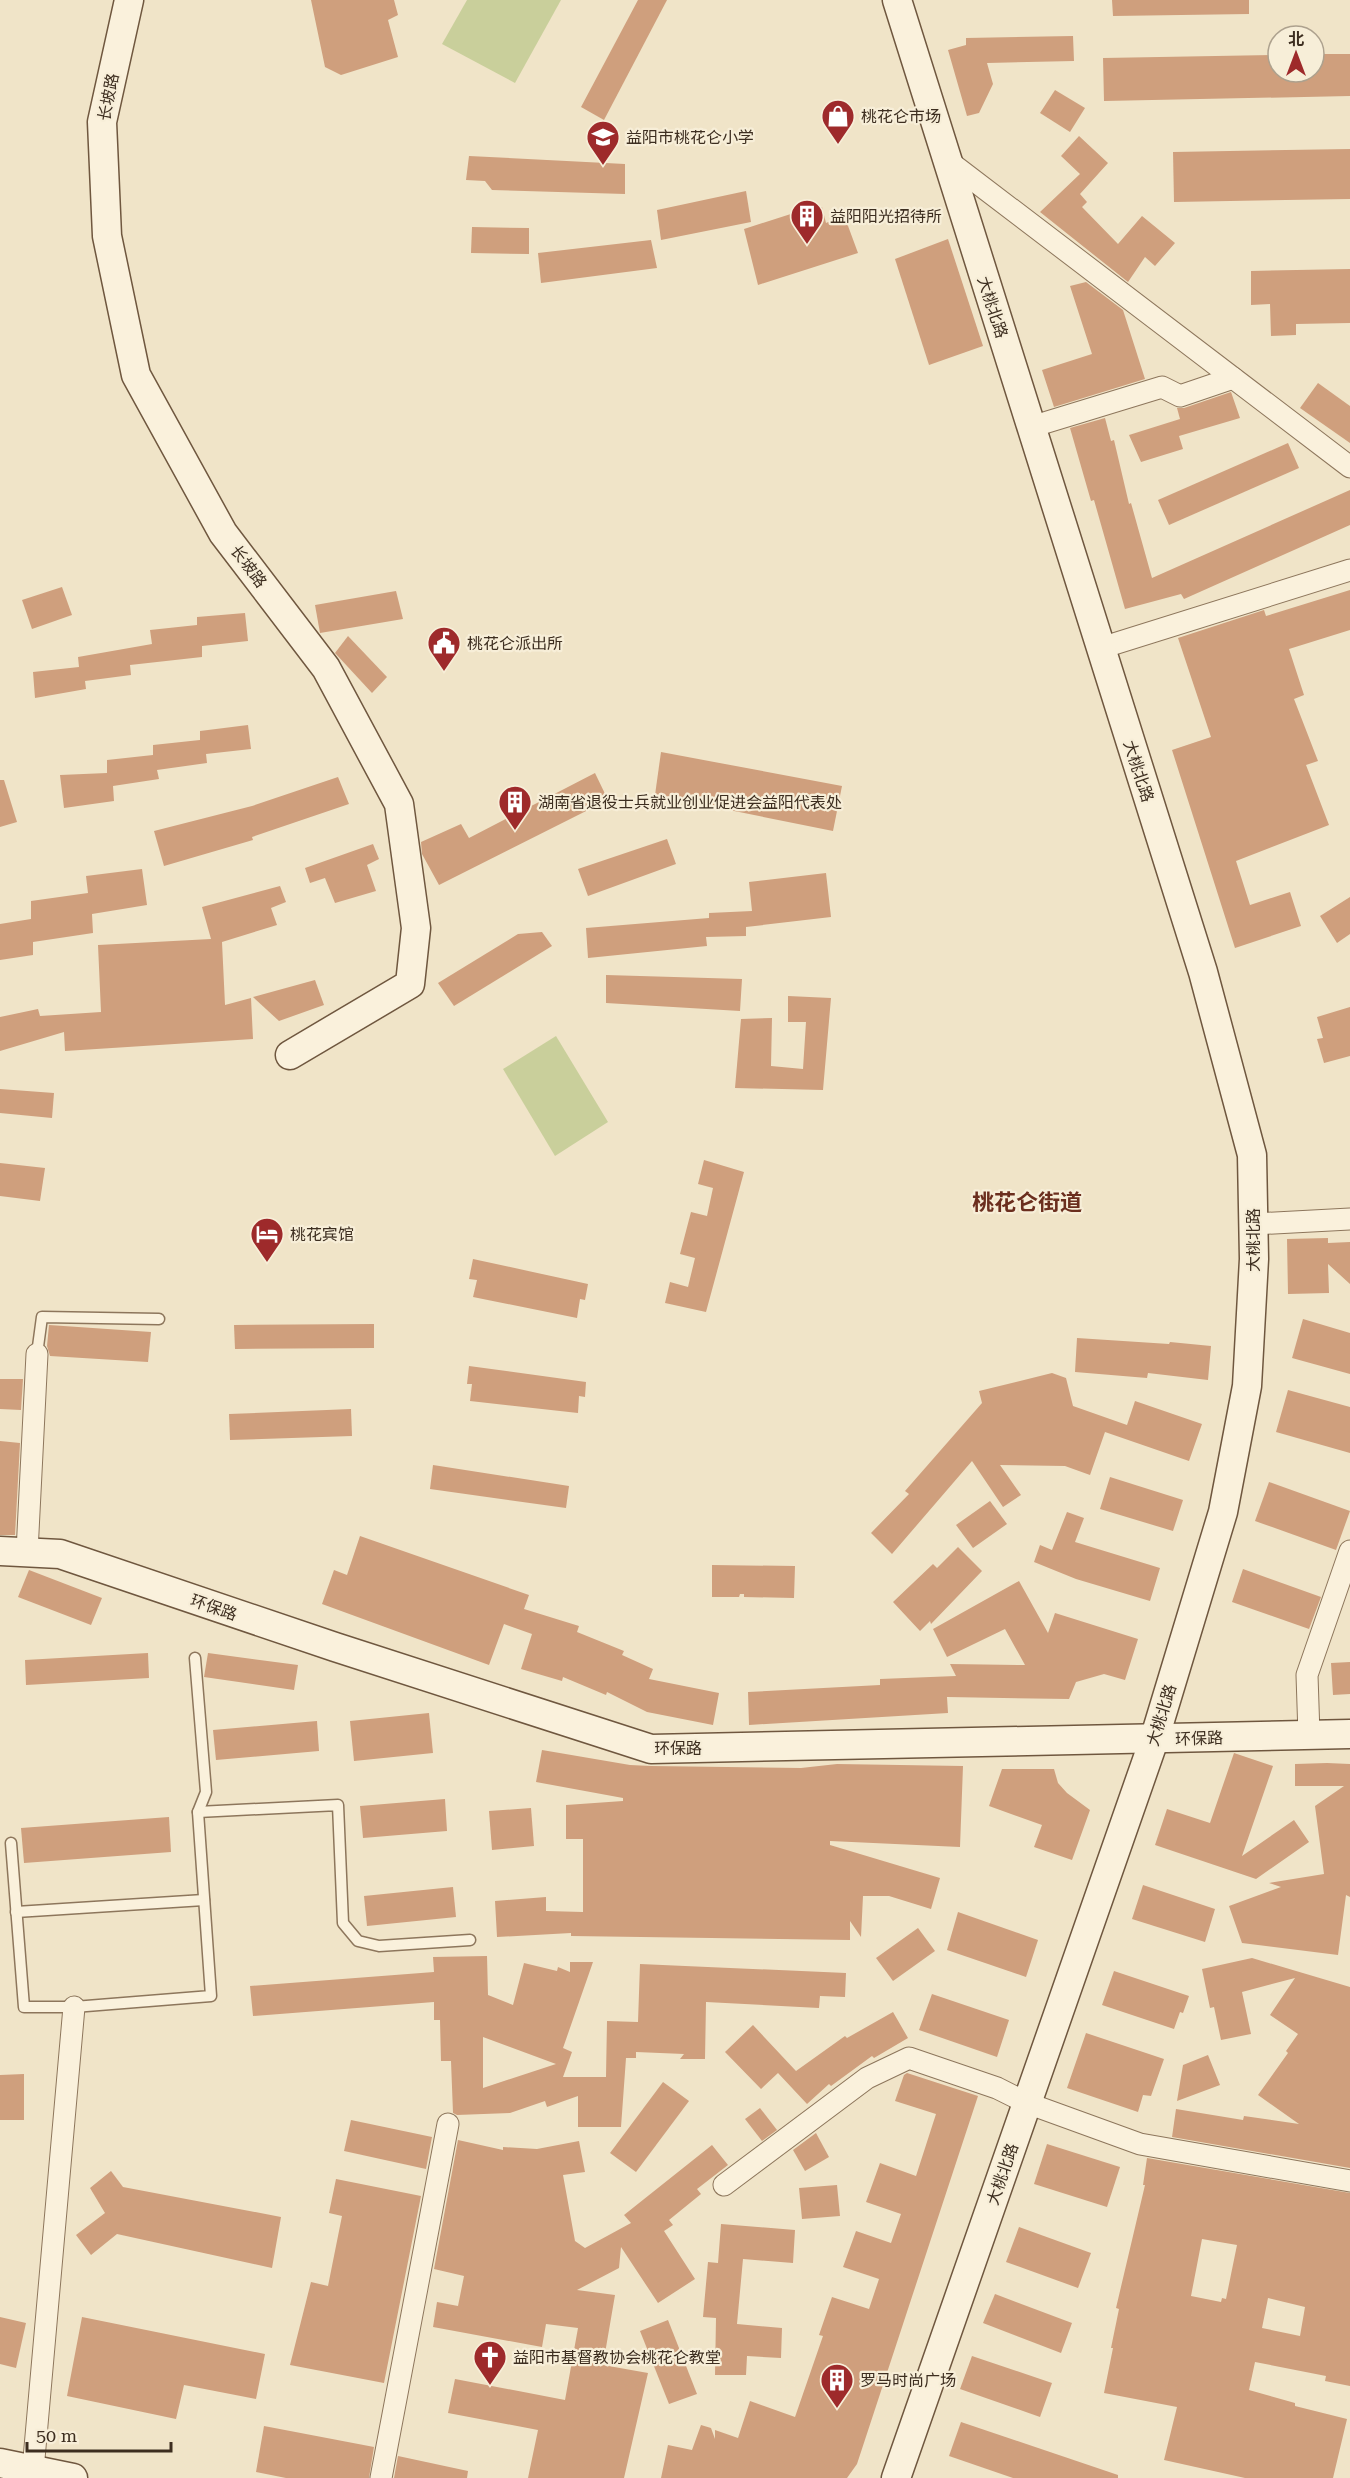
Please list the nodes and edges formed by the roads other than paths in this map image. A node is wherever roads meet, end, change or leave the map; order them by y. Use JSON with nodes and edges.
{"nodes":[{"id":1,"x":129,"y":0,"type":"edge"},
{"id":2,"x":897,"y":0,"type":"edge"},
{"id":3,"x":947,"y":160,"type":"junction"},
{"id":4,"x":1233,"y":378,"type":"junction"},
{"id":5,"x":1031,"y":427,"type":"junction"},
{"id":6,"x":1350,"y":467,"type":"edge"},
{"id":7,"x":1350,"y":570,"type":"edge"},
{"id":8,"x":1101,"y":648,"type":"junction"},
{"id":9,"x":290,"y":1055,"type":"dead end"},
{"id":10,"x":1350,"y":1219,"type":"edge"},
{"id":11,"x":1254,"y":1224,"type":"junction"},
{"id":12,"x":159,"y":1319,"type":"dead end"},
{"id":13,"x":37,"y":1354,"type":"joint"},
{"id":14,"x":1350,"y":1551,"type":"edge"},
{"id":15,"x":14,"y":1552,"type":"edge"},
{"id":16,"x":195,"y":1658,"type":"dead end"},
{"id":17,"x":1350,"y":1734,"type":"edge"},
{"id":18,"x":1310,"y":1735,"type":"junction"},
{"id":19,"x":1154,"y":1740,"type":"junction"},
{"id":20,"x":198,"y":1812,"type":"junction"},
{"id":21,"x":11,"y":1843,"type":"dead end"},
{"id":22,"x":204,"y":1900,"type":"junction"},
{"id":23,"x":16,"y":1912,"type":"junction"},
{"id":24,"x":470,"y":1940,"type":"dead end"},
{"id":25,"x":74,"y":2007,"type":"junction"},
{"id":26,"x":1027,"y":2103,"type":"junction"},
{"id":27,"x":448,"y":2124,"type":"dead end"},
{"id":28,"x":1350,"y":2181,"type":"edge"},
{"id":29,"x":724,"y":2185,"type":"dead end"},
{"id":30,"x":0,"y":2463,"type":"edge"},
{"id":31,"x":33,"y":2470,"type":"junction"},
{"id":32,"x":73,"y":2478,"type":"edge"},
{"id":33,"x":381,"y":2478,"type":"edge"},
{"id":34,"x":896,"y":2478,"type":"edge"}],
"edges":[{"from":1,"to":9,"type":"street","name":"长坡路"},
{"from":2,"to":3,"type":"street","name":"大桃北路"},
{"from":3,"to":4,"type":"street"},
{"from":3,"to":5,"type":"street","name":"大桃北路"},
{"from":4,"to":5,"type":"street"},
{"from":4,"to":6,"type":"street"},
{"from":5,"to":8,"type":"street","name":"大桃北路"},
{"from":7,"to":8,"type":"street"},
{"from":8,"to":11,"type":"street","name":"大桃北路"},
{"from":10,"to":11,"type":"street"},
{"from":11,"to":19,"type":"street","name":"大桃北路"},
{"from":12,"to":13,"type":"lane"},
{"from":13,"to":15,"type":"street"},
{"from":14,"to":18,"type":"street"},
{"from":15,"to":19,"type":"street","name":"环保路"},
{"from":16,"to":20,"type":"lane"},
{"from":17,"to":18,"type":"street","name":"环保路"},
{"from":18,"to":19,"type":"street","name":"环保路"},
{"from":19,"to":26,"type":"street","name":"大桃北路"},
{"from":20,"to":22,"type":"lane"},
{"from":20,"to":24,"type":"lane"},
{"from":21,"to":23,"type":"lane"},
{"from":22,"to":23,"type":"lane"},
{"from":22,"to":25,"type":"lane"},
{"from":23,"to":25,"type":"lane"},
{"from":25,"to":31,"type":"street"},
{"from":26,"to":28,"type":"street"},
{"from":26,"to":29,"type":"street"},
{"from":26,"to":34,"type":"street","name":"大桃北路"},
{"from":27,"to":33,"type":"street"},
{"from":30,"to":31,"type":"street"},
{"from":31,"to":32,"type":"street"}]}
